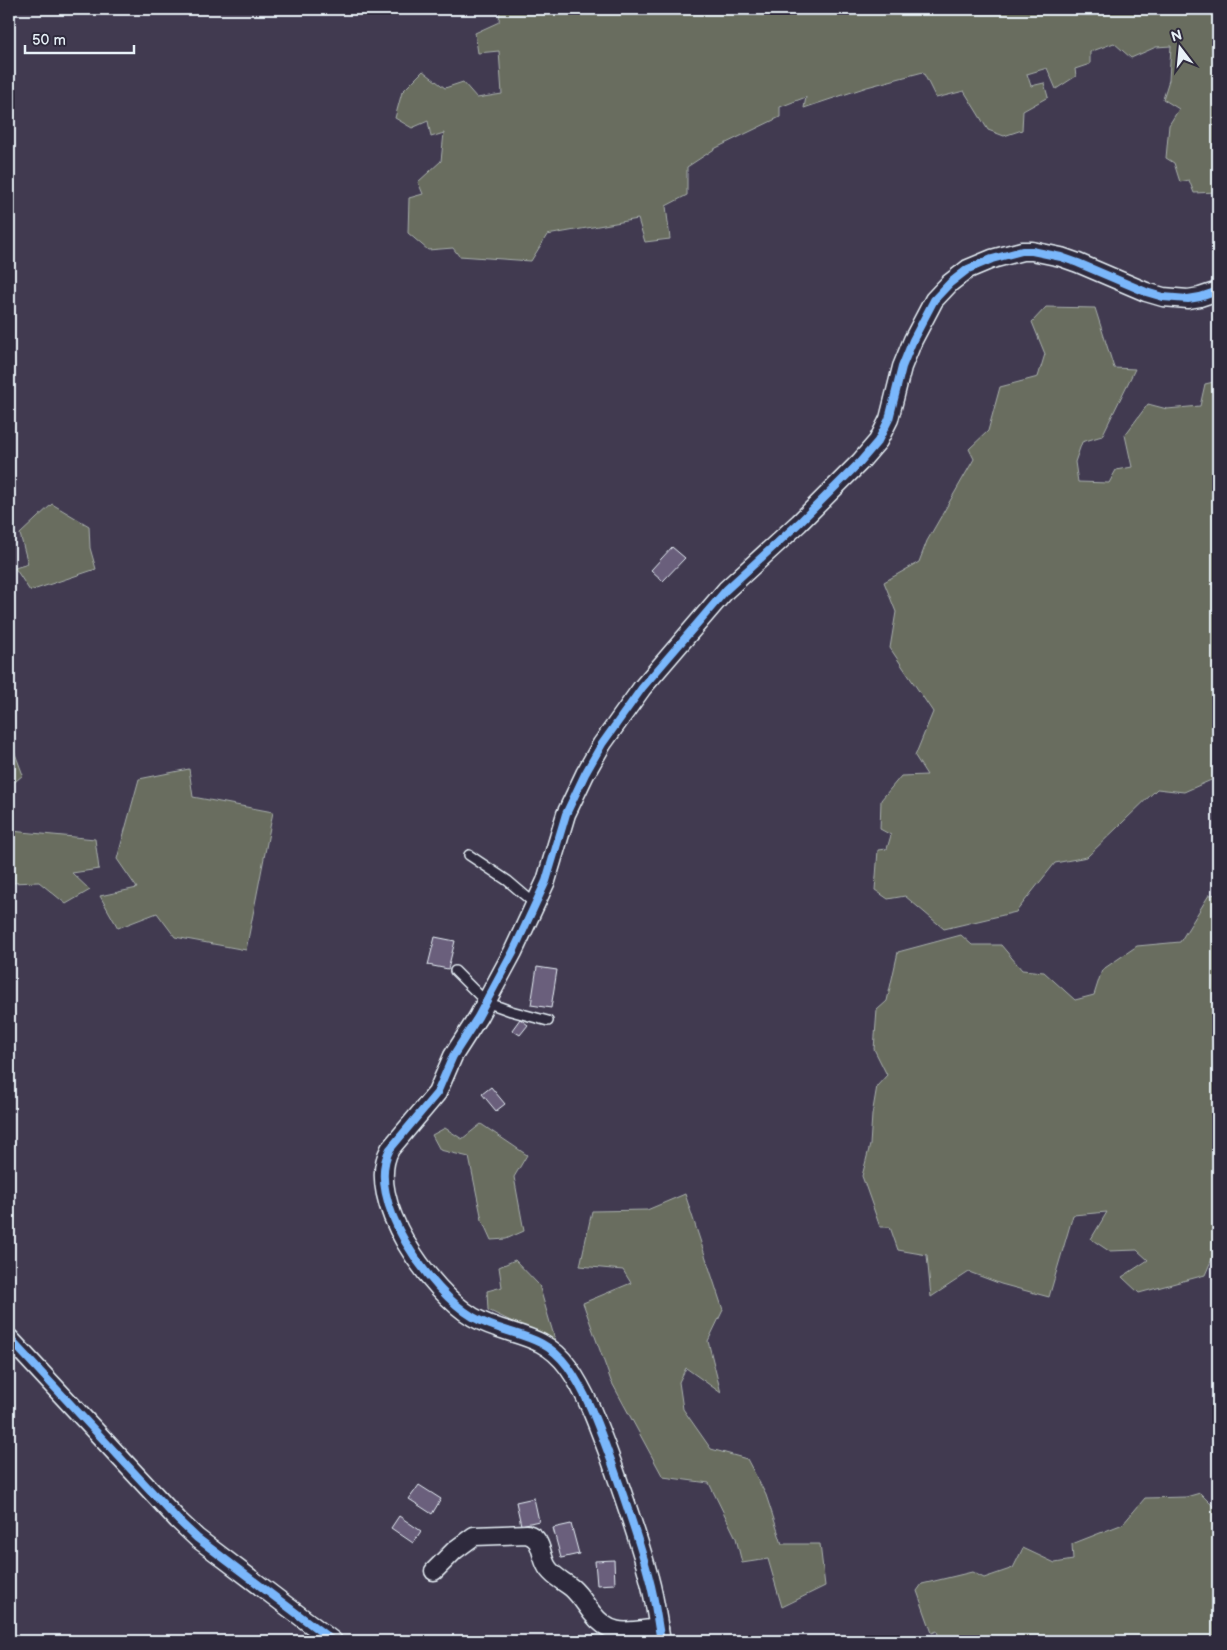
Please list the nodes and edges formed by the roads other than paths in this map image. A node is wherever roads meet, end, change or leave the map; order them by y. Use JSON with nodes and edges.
{"nodes":[{"id":1,"x":1218,"y":291,"type":"edge"},
{"id":2,"x":469,"y":855,"type":"dead end"},
{"id":3,"x":535,"y":904,"type":"junction"},
{"id":4,"x":455,"y":971,"type":"dead end"},
{"id":5,"x":486,"y":1002,"type":"junction"},
{"id":6,"x":548,"y":1021,"type":"dead end"},
{"id":7,"x":9,"y":1338,"type":"edge"},
{"id":8,"x":434,"y":1571,"type":"dead end"},
{"id":9,"x":660,"y":1634,"type":"edge"},
{"id":10,"x":333,"y":1641,"type":"edge"}],
"edges":[{"from":1,"to":3,"type":"street"},
{"from":2,"to":3,"type":"lane"},
{"from":3,"to":5,"type":"street"},
{"from":4,"to":5,"type":"lane"},
{"from":5,"to":6,"type":"lane"},
{"from":5,"to":9,"type":"street"},
{"from":7,"to":10,"type":"street"},
{"from":8,"to":9,"type":"street"}]}
